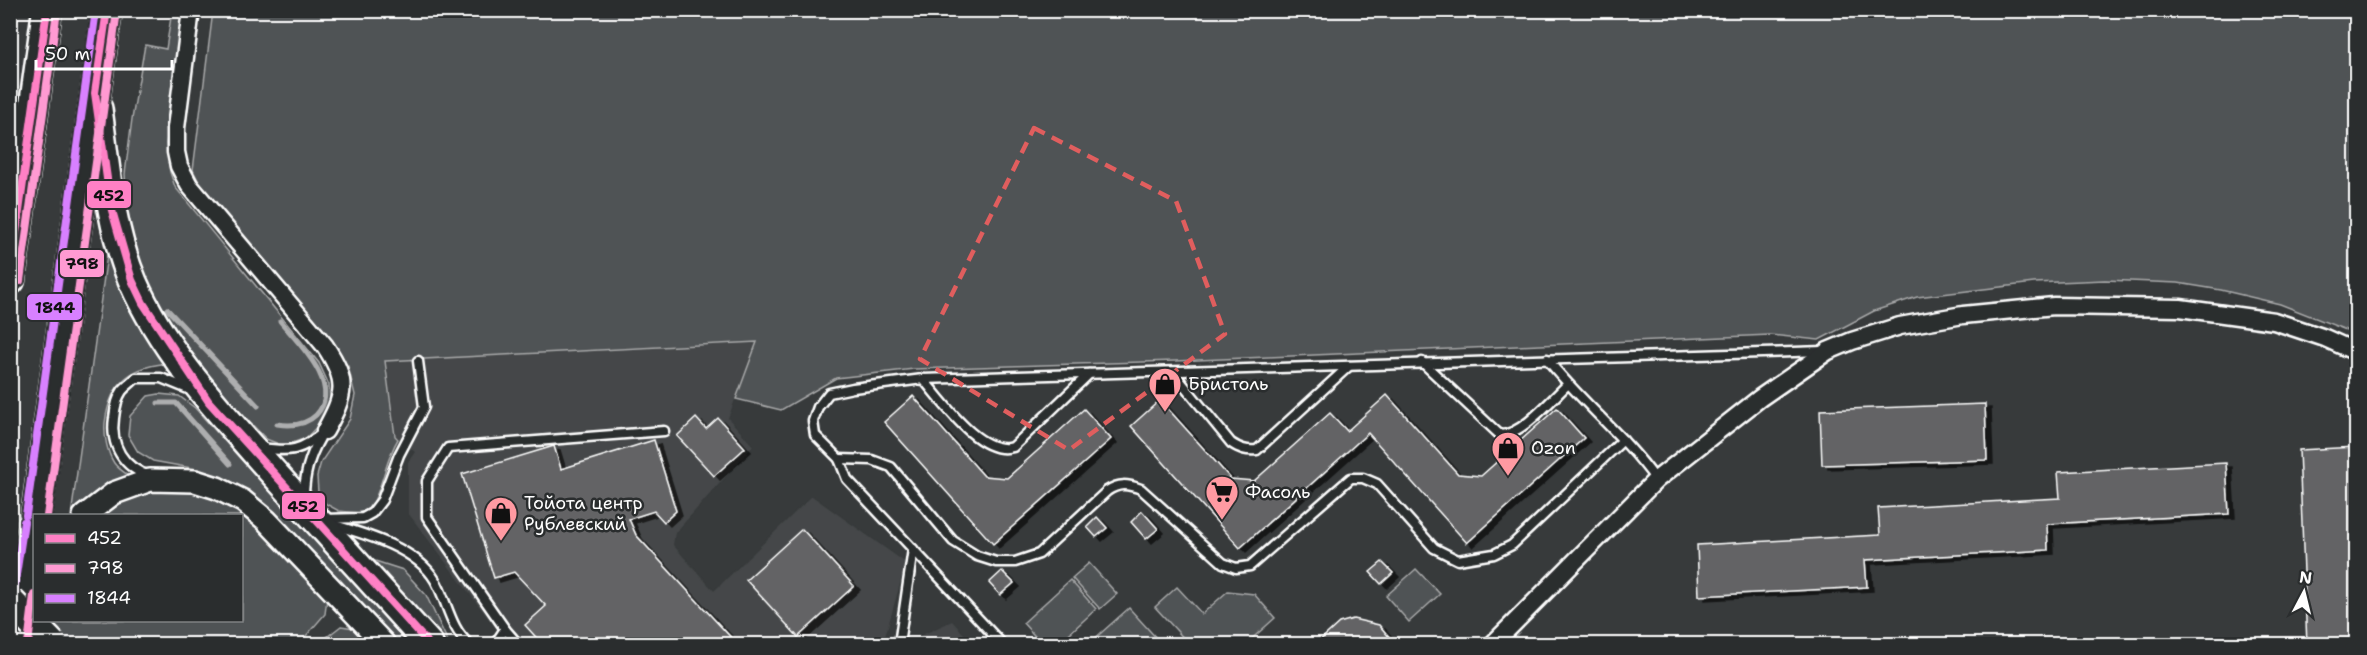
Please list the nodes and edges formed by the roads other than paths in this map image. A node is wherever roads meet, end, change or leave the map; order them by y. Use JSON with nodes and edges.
{"nodes":[{"id":1,"x":47,"y":10,"type":"edge"},
{"id":2,"x":107,"y":10,"type":"edge"},
{"id":3,"x":191,"y":10,"type":"edge"},
{"id":4,"x":95,"y":93,"type":"junction"},
{"id":5,"x":10,"y":280,"type":"edge"},
{"id":6,"x":1827,"y":351,"type":"junction"},
{"id":7,"x":2356,"y":352,"type":"edge"},
{"id":8,"x":1547,"y":359,"type":"junction"},
{"id":9,"x":418,"y":361,"type":"dead end"},
{"id":10,"x":1422,"y":362,"type":"junction"},
{"id":11,"x":1349,"y":366,"type":"junction"},
{"id":12,"x":1173,"y":372,"type":"junction"},
{"id":13,"x":1089,"y":374,"type":"junction"},
{"id":14,"x":923,"y":379,"type":"junction"},
{"id":15,"x":1567,"y":385,"type":"junction"},
{"id":16,"x":209,"y":402,"type":"junction"},
{"id":17,"x":324,"y":430,"type":"junction"},
{"id":18,"x":664,"y":431,"type":"dead end"},
{"id":19,"x":1623,"y":440,"type":"junction"},
{"id":20,"x":251,"y":447,"type":"junction"},
{"id":21,"x":839,"y":459,"type":"junction"},
{"id":22,"x":1656,"y":480,"type":"junction"},
{"id":23,"x":169,"y":482,"type":"junction"},
{"id":24,"x":310,"y":513,"type":"junction"},
{"id":25,"x":36,"y":514,"type":"edge"},
{"id":26,"x":86,"y":514,"type":"edge"},
{"id":27,"x":33,"y":529,"type":"edge"},
{"id":28,"x":913,"y":549,"type":"junction"},
{"id":29,"x":10,"y":601,"type":"edge"},
{"id":30,"x":36,"y":622,"type":"edge"},
{"id":31,"x":505,"y":629,"type":"junction"},
{"id":32,"x":14,"y":644,"type":"edge"},
{"id":33,"x":28,"y":645,"type":"edge"},
{"id":34,"x":52,"y":645,"type":"edge"},
{"id":35,"x":384,"y":645,"type":"edge"},
{"id":36,"x":429,"y":645,"type":"edge"},
{"id":37,"x":469,"y":645,"type":"edge"},
{"id":38,"x":495,"y":645,"type":"edge"},
{"id":39,"x":518,"y":645,"type":"edge"},
{"id":40,"x":899,"y":645,"type":"edge"},
{"id":41,"x":1002,"y":645,"type":"edge"},
{"id":42,"x":1493,"y":645,"type":"edge"}],
"edges":[{"from":1,"to":5,"type":"highway"},
{"from":2,"to":4,"type":"highway"},
{"from":3,"to":17,"type":"street"},
{"from":4,"to":16,"type":"main road"},
{"from":4,"to":25,"type":"highway"},
{"from":6,"to":7,"type":"street"},
{"from":6,"to":8,"type":"lane"},
{"from":6,"to":22,"type":"street"},
{"from":8,"to":10,"type":"lane"},
{"from":8,"to":15,"type":"lane"},
{"from":9,"to":24,"type":"lane"},
{"from":10,"to":11,"type":"lane"},
{"from":10,"to":15,"type":"lane"},
{"from":11,"to":12,"type":"lane"},
{"from":11,"to":12,"type":"lane"},
{"from":12,"to":13,"type":"lane"},
{"from":13,"to":14,"type":"lane"},
{"from":13,"to":14,"type":"lane"},
{"from":14,"to":21,"type":"lane"},
{"from":15,"to":19,"type":"lane"},
{"from":16,"to":20,"type":"main road"},
{"from":16,"to":23,"type":"lane"},
{"from":17,"to":20,"type":"lane"},
{"from":17,"to":24,"type":"lane"},
{"from":18,"to":31,"type":"lane"},
{"from":19,"to":21,"type":"lane"},
{"from":19,"to":22,"type":"lane"},
{"from":20,"to":24,"type":"main road"},
{"from":21,"to":28,"type":"lane"},
{"from":22,"to":42,"type":"street"},
{"from":23,"to":26,"type":"street"},
{"from":23,"to":35,"type":"street"},
{"from":24,"to":36,"type":"main road"},
{"from":24,"to":37,"type":"lane"},
{"from":27,"to":32,"type":"highway"},
{"from":28,"to":40,"type":"lane"},
{"from":28,"to":41,"type":"lane"},
{"from":29,"to":34,"type":"main road","bridge":true},
{"from":30,"to":33,"type":"street"},
{"from":31,"to":38,"type":"lane"},
{"from":31,"to":39,"type":"lane"}]}
